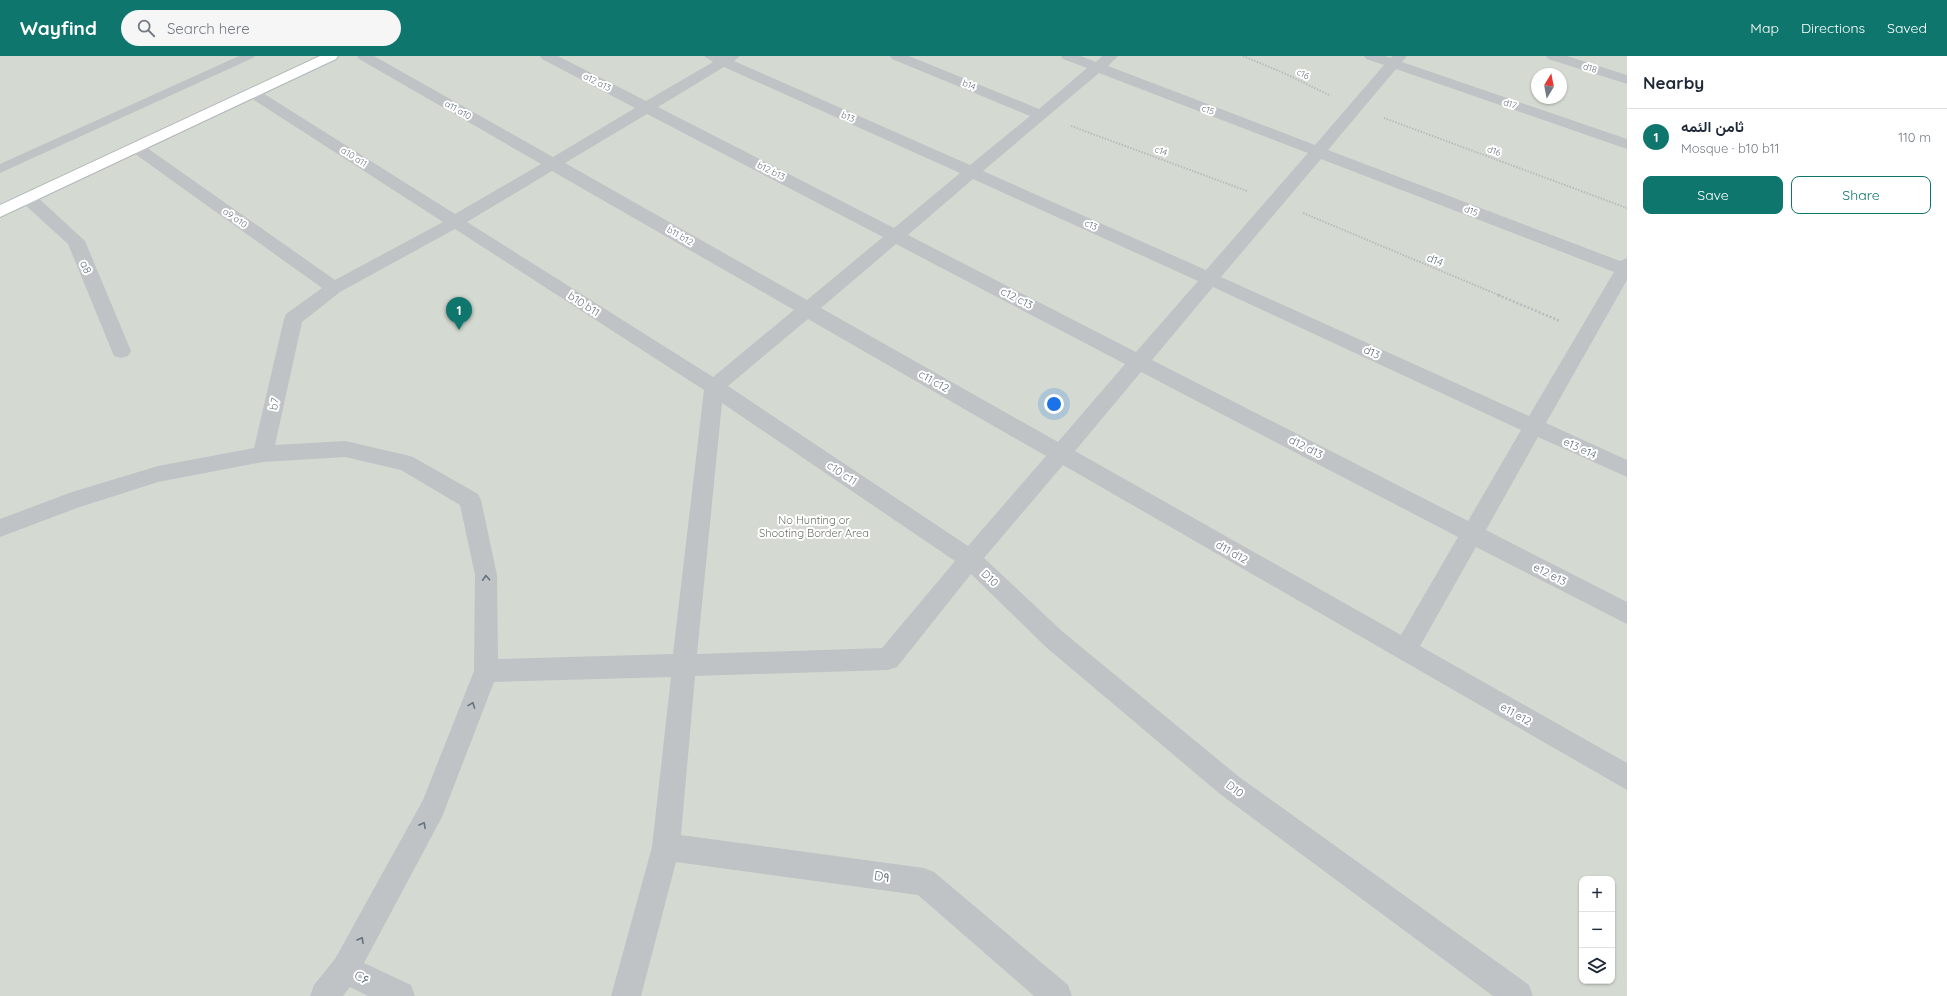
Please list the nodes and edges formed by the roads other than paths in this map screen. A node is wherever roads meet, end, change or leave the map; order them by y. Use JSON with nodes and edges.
{"nodes":[{"id":1,"x":250,"y":56,"type":"edge"},
{"id":2,"x":331,"y":56,"type":"edge"},
{"id":3,"x":364,"y":56,"type":"edge"},
{"id":4,"x":547,"y":56,"type":"edge"},
{"id":5,"x":897,"y":56,"type":"edge"},
{"id":6,"x":1068,"y":56,"type":"edge"},
{"id":7,"x":1111,"y":56,"type":"edge"},
{"id":8,"x":1371,"y":56,"type":"edge"},
{"id":9,"x":1553,"y":56,"type":"edge"},
{"id":10,"x":722,"y":58,"type":"edge"},
{"id":11,"x":1397,"y":60,"type":"edge"},
{"id":12,"x":1097,"y":67,"type":"junction"},
{"id":13,"x":1627,"y":80,"type":"edge"},
{"id":14,"x":252,"y":93,"type":"junction"},
{"id":15,"x":647,"y":107,"type":"junction"},
{"id":16,"x":1041,"y":115,"type":"junction"},
{"id":17,"x":1627,"y":144,"type":"edge"},
{"id":18,"x":137,"y":148,"type":"junction"},
{"id":19,"x":1318,"y":152,"type":"junction"},
{"id":20,"x":552,"y":164,"type":"junction"},
{"id":21,"x":0,"y":169,"type":"edge"},
{"id":22,"x":972,"y":172,"type":"junction"},
{"id":23,"x":29,"y":199,"type":"junction"},
{"id":24,"x":0,"y":212,"type":"edge"},
{"id":25,"x":455,"y":222,"type":"junction"},
{"id":26,"x":896,"y":235,"type":"junction"},
{"id":27,"x":1626,"y":268,"type":"edge"},
{"id":28,"x":1210,"y":278,"type":"junction"},
{"id":29,"x":334,"y":288,"type":"junction"},
{"id":30,"x":807,"y":309,"type":"junction"},
{"id":31,"x":121,"y":351,"type":"dead end"},
{"id":32,"x":1139,"y":361,"type":"junction"},
{"id":33,"x":714,"y":387,"type":"junction"},
{"id":34,"x":1533,"y":426,"type":"junction"},
{"id":35,"x":263,"y":454,"type":"junction"},
{"id":36,"x":1060,"y":454,"type":"junction"},
{"id":37,"x":1627,"y":469,"type":"edge"},
{"id":38,"x":0,"y":528,"type":"edge"},
{"id":39,"x":1472,"y":534,"type":"junction"},
{"id":40,"x":970,"y":559,"type":"junction"},
{"id":41,"x":1627,"y":614,"type":"edge"},
{"id":42,"x":1405,"y":650,"type":"junction"},
{"id":43,"x":684,"y":666,"type":"junction"},
{"id":44,"x":486,"y":671,"type":"junction"},
{"id":45,"x":1627,"y":777,"type":"edge"},
{"id":46,"x":666,"y":847,"type":"junction"},
{"id":47,"x":345,"y":969,"type":"junction"},
{"id":48,"x":325,"y":996,"type":"edge"},
{"id":49,"x":400,"y":996,"type":"edge"},
{"id":50,"x":626,"y":996,"type":"edge"},
{"id":51,"x":1057,"y":996,"type":"edge"},
{"id":52,"x":1518,"y":996,"type":"edge"}],
"edges":[{"from":1,"to":21,"type":"lane"},
{"from":2,"to":14,"type":"main road"},
{"from":3,"to":20,"type":"street","name":"a11 a10"},
{"from":4,"to":15,"type":"street","name":"a12 a13"},
{"from":5,"to":16,"type":"street","name":"b14"},
{"from":6,"to":12,"type":"street","name":"c15"},
{"from":7,"to":12,"type":"street"},
{"from":8,"to":11,"type":"street","name":"d17"},
{"from":9,"to":13,"type":"street","name":"d18"},
{"from":10,"to":15,"type":"street","name":"b7"},
{"from":10,"to":22,"type":"street","name":"b13"},
{"from":11,"to":17,"type":"street","name":"d17"},
{"from":11,"to":19,"type":"street"},
{"from":12,"to":16,"type":"street"},
{"from":12,"to":19,"type":"street","name":"c15"},
{"from":14,"to":18,"type":"main road"},
{"from":14,"to":25,"type":"street","name":"a10 a11"},
{"from":15,"to":20,"type":"street","name":"b7"},
{"from":15,"to":26,"type":"street","name":"b12 b13"},
{"from":16,"to":22,"type":"street"},
{"from":18,"to":23,"type":"main road"},
{"from":18,"to":29,"type":"street","name":"a9 a10"},
{"from":19,"to":27,"type":"street","name":"d15"},
{"from":19,"to":28,"type":"street"},
{"from":20,"to":25,"type":"street","name":"b7"},
{"from":20,"to":30,"type":"street","name":"b11 b12"},
{"from":22,"to":26,"type":"street"},
{"from":22,"to":28,"type":"street","name":"c13"},
{"from":23,"to":24,"type":"main road"},
{"from":23,"to":31,"type":"street","name":"a8"},
{"from":25,"to":29,"type":"street","name":"b7"},
{"from":25,"to":33,"type":"street","name":"b10 b11"},
{"from":26,"to":30,"type":"street"},
{"from":26,"to":32,"type":"street","name":"c12 c13"},
{"from":27,"to":34,"type":"street"},
{"from":28,"to":32,"type":"street"},
{"from":28,"to":34,"type":"street","name":"d13"},
{"from":29,"to":35,"type":"street","name":"b7"},
{"from":30,"to":33,"type":"street"},
{"from":30,"to":36,"type":"street","name":"c11 c12"},
{"from":32,"to":36,"type":"street"},
{"from":32,"to":39,"type":"street","name":"d12 d13"},
{"from":33,"to":40,"type":"street","name":"c10 c11"},
{"from":33,"to":43,"type":"street"},
{"from":34,"to":37,"type":"street","name":"e13 e14"},
{"from":34,"to":39,"type":"street"},
{"from":35,"to":38,"type":"street"},
{"from":44,"to":35,"type":"street","one_way":true},
{"from":36,"to":40,"type":"street"},
{"from":36,"to":42,"type":"street","name":"d11 d12"},
{"from":39,"to":41,"type":"street","name":"e12 e13"},
{"from":39,"to":42,"type":"street"},
{"from":40,"to":43,"type":"street"},
{"from":40,"to":52,"type":"street","name":"D10"},
{"from":42,"to":45,"type":"street","name":"e11 e12"},
{"from":43,"to":44,"type":"street"},
{"from":43,"to":46,"type":"street"},
{"from":47,"to":44,"type":"street","one_way":true},
{"from":46,"to":50,"type":"street"},
{"from":46,"to":51,"type":"street","name":"D۹"},
{"from":47,"to":48,"type":"street"},
{"from":47,"to":49,"type":"street","name":"C۶"}]}
